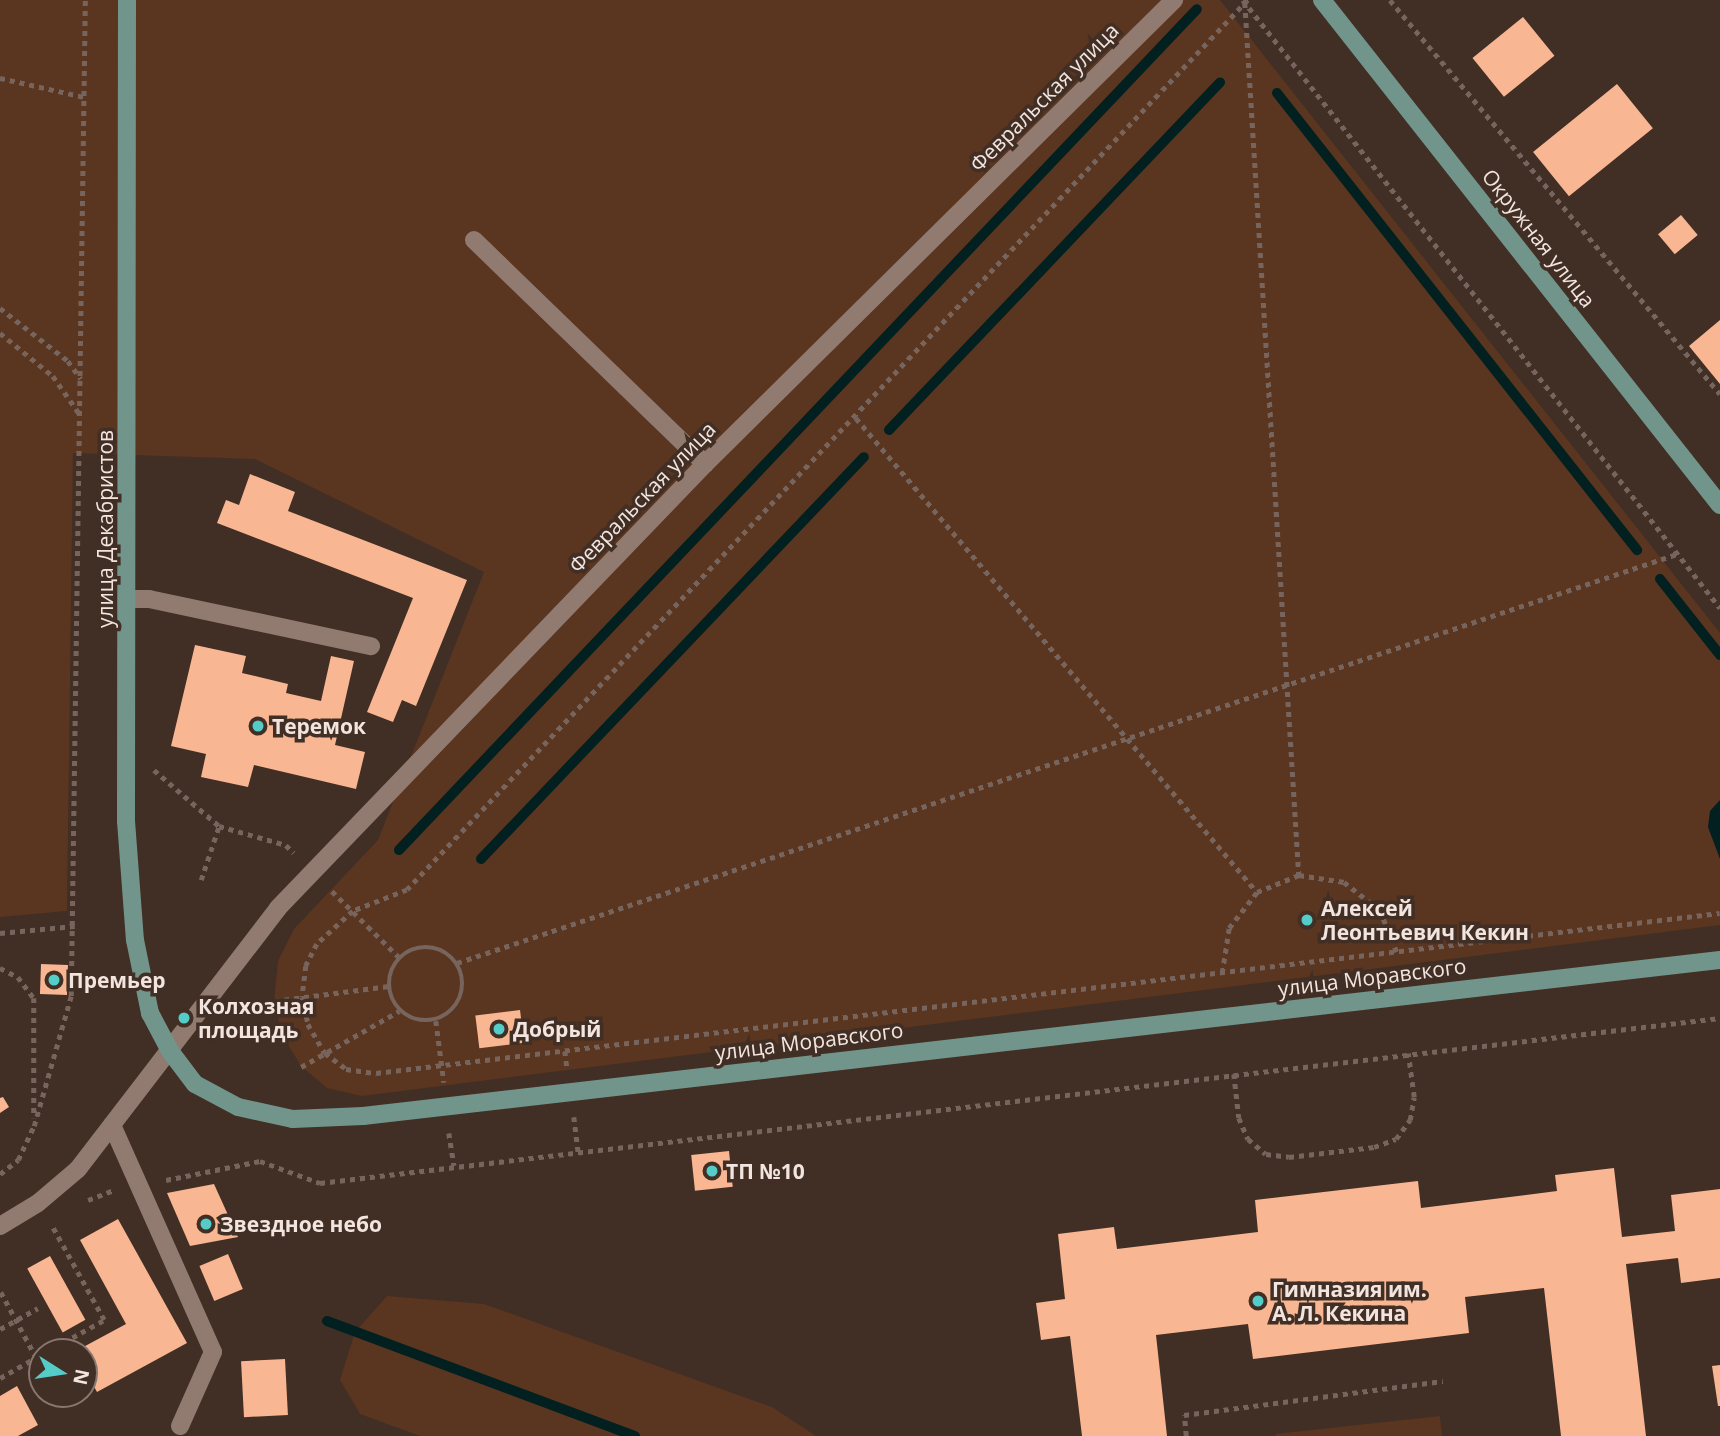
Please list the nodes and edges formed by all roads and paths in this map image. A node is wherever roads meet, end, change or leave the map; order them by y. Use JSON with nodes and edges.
{"nodes":[{"id":1,"x":85,"y":0,"type":"edge"},
{"id":2,"x":127,"y":0,"type":"edge"},
{"id":3,"x":1174,"y":0,"type":"edge"},
{"id":4,"x":1322,"y":0,"type":"edge"},
{"id":5,"x":1391,"y":0,"type":"edge"},
{"id":6,"x":1245,"y":1,"type":"edge"},
{"id":7,"x":0,"y":78,"type":"edge"},
{"id":8,"x":85,"y":97,"type":"junction"},
{"id":9,"x":474,"y":240,"type":"dead end"},
{"id":10,"x":0,"y":308,"type":"edge"},
{"id":11,"x":0,"y":333,"type":"edge"},
{"id":12,"x":82,"y":380,"type":"junction"},
{"id":13,"x":1720,"y":394,"type":"edge"},
{"id":14,"x":81,"y":416,"type":"junction"},
{"id":15,"x":856,"y":418,"type":"junction"},
{"id":16,"x":705,"y":464,"type":"junction"},
{"id":17,"x":1720,"y":505,"type":"edge"},
{"id":18,"x":1676,"y":554,"type":"junction"},
{"id":19,"x":128,"y":599,"type":"junction"},
{"id":20,"x":1720,"y":608,"type":"edge"},
{"id":21,"x":371,"y":646,"type":"dead end"},
{"id":22,"x":1287,"y":682,"type":"junction"},
{"id":23,"x":1126,"y":736,"type":"junction"},
{"id":24,"x":127,"y":749,"type":"junction"},
{"id":25,"x":219,"y":826,"type":"junction"},
{"id":26,"x":313,"y":872,"type":"junction"},
{"id":27,"x":1299,"y":875,"type":"junction"},
{"id":28,"x":201,"y":880,"type":"dead end"},
{"id":29,"x":1257,"y":892,"type":"junction"},
{"id":30,"x":353,"y":911,"type":"junction"},
{"id":31,"x":1720,"y":913,"type":"edge"},
{"id":32,"x":75,"y":926,"type":"junction"},
{"id":33,"x":0,"y":933,"type":"edge"},
{"id":34,"x":1396,"y":952,"type":"junction"},
{"id":35,"x":399,"y":957,"type":"junction"},
{"id":36,"x":1720,"y":960,"type":"edge"},
{"id":37,"x":457,"y":963,"type":"junction"},
{"id":38,"x":0,"y":968,"type":"edge"},
{"id":39,"x":1222,"y":973,"type":"junction"},
{"id":40,"x":389,"y":986,"type":"junction"},
{"id":41,"x":302,"y":997,"type":"junction"},
{"id":42,"x":274,"y":1001,"type":"dead end"},
{"id":43,"x":400,"y":1011,"type":"junction"},
{"id":44,"x":1720,"y":1018,"type":"edge"},
{"id":45,"x":170,"y":1051,"type":"junction"},
{"id":46,"x":325,"y":1053,"type":"junction"},
{"id":47,"x":1408,"y":1053,"type":"junction"},
{"id":48,"x":301,"y":1066,"type":"dead end"},
{"id":49,"x":1234,"y":1074,"type":"junction"},
{"id":50,"x":112,"y":1125,"type":"junction"},
{"id":51,"x":34,"y":1126,"type":"junction"},
{"id":52,"x":0,"y":1174,"type":"edge"},
{"id":53,"x":139,"y":1185,"type":"junction"},
{"id":54,"x":79,"y":1205,"type":"dead end"},
{"id":55,"x":60,"y":1217,"type":"dead end"},
{"id":56,"x":50,"y":1222,"type":"junction"},
{"id":57,"x":0,"y":1226,"type":"edge"},
{"id":58,"x":40,"y":1228,"type":"dead end"},
{"id":59,"x":1,"y":1292,"type":"edge"},
{"id":60,"x":38,"y":1308,"type":"dead end"},
{"id":61,"x":16,"y":1320,"type":"junction"},
{"id":62,"x":0,"y":1329,"type":"edge"},
{"id":63,"x":29,"y":1338,"type":"edge"},
{"id":64,"x":72,"y":1338,"type":"edge"},
{"id":65,"x":28,"y":1363,"type":"edge"},
{"id":66,"x":0,"y":1378,"type":"edge"},
{"id":67,"x":1443,"y":1381,"type":"dead end"},
{"id":68,"x":180,"y":1426,"type":"dead end"},
{"id":69,"x":1186,"y":1436,"type":"edge"}],
"edges":[{"from":1,"to":8,"type":"path"},
{"from":2,"to":19,"type":"street","name":"улица Декабристов"},
{"from":3,"to":16,"type":"street","name":"Февральская улица"},
{"from":4,"to":17,"type":"street","name":"Окружная улица"},
{"from":5,"to":13,"type":"path"},
{"from":6,"to":15,"type":"path"},
{"from":6,"to":18,"type":"path"},
{"from":6,"to":22,"type":"path"},
{"from":7,"to":8,"type":"path"},
{"from":8,"to":12,"type":"path"},
{"from":9,"to":16,"type":"street"},
{"from":10,"to":12,"type":"path"},
{"from":11,"to":14,"type":"path"},
{"from":12,"to":14,"type":"path"},
{"from":14,"to":32,"type":"path"},
{"from":15,"to":23,"type":"path"},
{"from":15,"to":30,"type":"path"},
{"from":16,"to":26,"type":"street","name":"Февральская улица"},
{"from":18,"to":20,"type":"path"},
{"from":18,"to":22,"type":"path"},
{"from":19,"to":21,"type":"street"},
{"from":19,"to":24,"type":"street","name":"улица Декабристов"},
{"from":22,"to":23,"type":"path"},
{"from":22,"to":27,"type":"path"},
{"from":23,"to":29,"type":"path"},
{"from":23,"to":37,"type":"path"},
{"from":24,"to":25,"type":"path"},
{"from":24,"to":45,"type":"street","name":"улица Декабристов"},
{"from":25,"to":26,"type":"path"},
{"from":25,"to":28,"type":"path"},
{"from":26,"to":30,"type":"path"},
{"from":26,"to":45,"type":"street","name":"Февральская улица"},
{"from":27,"to":29,"type":"path"},
{"from":27,"to":34,"type":"path"},
{"from":29,"to":39,"type":"path"},
{"from":30,"to":35,"type":"path"},
{"from":30,"to":41,"type":"path"},
{"from":31,"to":34,"type":"path"},
{"from":32,"to":33,"type":"path"},
{"from":32,"to":51,"type":"path"},
{"from":34,"to":39,"type":"path"},
{"from":35,"to":37,"type":"path"},
{"from":35,"to":40,"type":"path"},
{"from":36,"to":45,"type":"street","name":"улица Моравского"},
{"from":37,"to":43,"type":"path"},
{"from":38,"to":51,"type":"path"},
{"from":39,"to":46,"type":"path"},
{"from":40,"to":41,"type":"path"},
{"from":40,"to":43,"type":"path"},
{"from":41,"to":42,"type":"path"},
{"from":41,"to":46,"type":"path"},
{"from":43,"to":46,"type":"path"},
{"from":44,"to":47,"type":"path"},
{"from":45,"to":50,"type":"street"},
{"from":46,"to":48,"type":"path"},
{"from":47,"to":49,"type":"path"},
{"from":47,"to":49,"type":"path"},
{"from":49,"to":53,"type":"path"},
{"from":50,"to":53,"type":"street"},
{"from":50,"to":57,"type":"street"},
{"from":51,"to":52,"type":"path"},
{"from":53,"to":54,"type":"path"},
{"from":53,"to":68,"type":"street"},
{"from":55,"to":56,"type":"path"},
{"from":56,"to":58,"type":"path"},
{"from":56,"to":64,"type":"path"},
{"from":59,"to":61,"type":"path"},
{"from":60,"to":61,"type":"path"},
{"from":61,"to":62,"type":"path"},
{"from":61,"to":63,"type":"path"},
{"from":65,"to":66,"type":"path"},
{"from":67,"to":69,"type":"path"}]}
